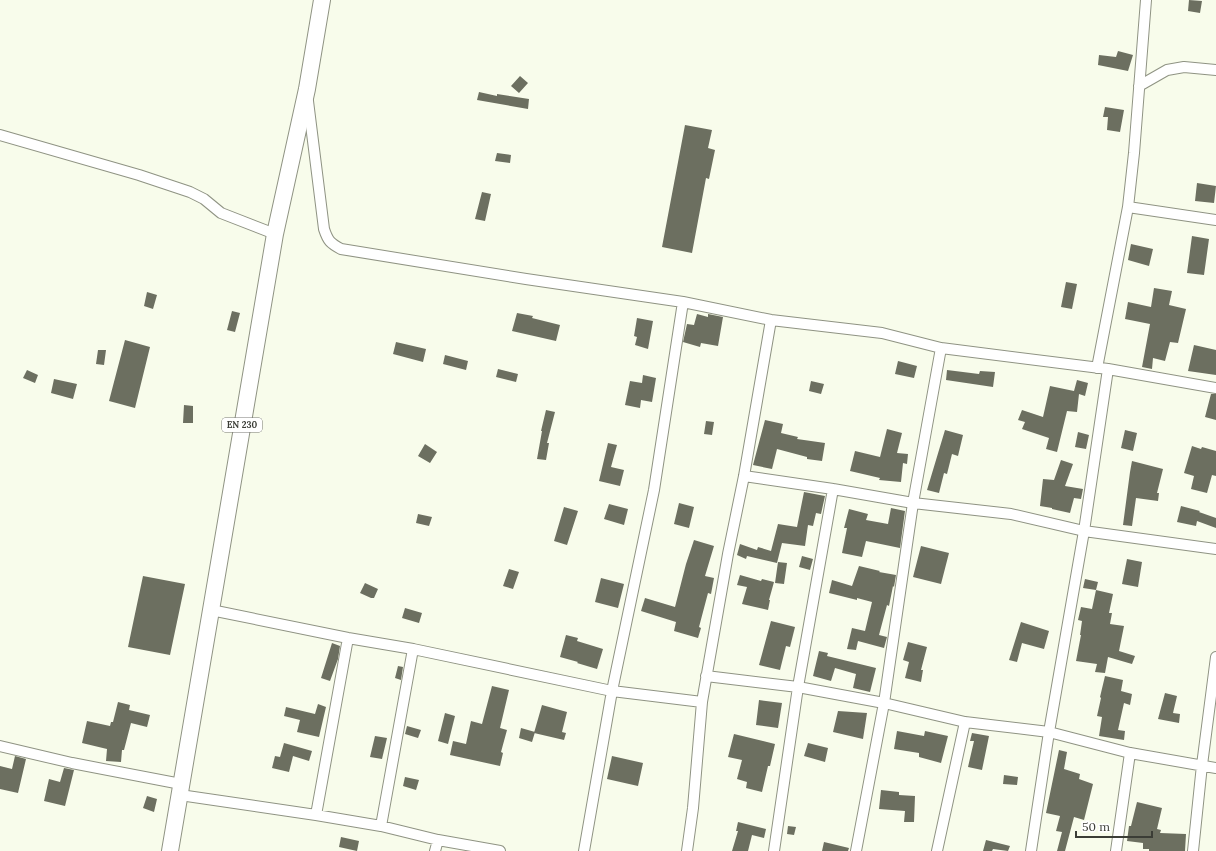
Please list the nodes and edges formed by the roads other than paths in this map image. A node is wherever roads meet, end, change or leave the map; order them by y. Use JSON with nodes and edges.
{"nodes":[{"id":1,"x":322,"y":0,"type":"edge"},
{"id":2,"x":1146,"y":0,"type":"edge"},
{"id":3,"x":1216,"y":70,"type":"edge"},
{"id":4,"x":1139,"y":86,"type":"junction"},
{"id":5,"x":306,"y":89,"type":"junction"},
{"id":6,"x":0,"y":135,"type":"edge"},
{"id":7,"x":1128,"y":206,"type":"junction"},
{"id":8,"x":1216,"y":220,"type":"edge"},
{"id":9,"x":275,"y":234,"type":"junction"},
{"id":10,"x":683,"y":302,"type":"junction"},
{"id":11,"x":771,"y":320,"type":"junction"},
{"id":12,"x":941,"y":348,"type":"junction"},
{"id":13,"x":1097,"y":368,"type":"junction"},
{"id":14,"x":1108,"y":369,"type":"junction"},
{"id":15,"x":1216,"y":388,"type":"edge"},
{"id":16,"x":744,"y":476,"type":"junction"},
{"id":17,"x":833,"y":489,"type":"junction"},
{"id":18,"x":913,"y":503,"type":"junction"},
{"id":19,"x":1084,"y":531,"type":"junction"},
{"id":20,"x":1216,"y":549,"type":"edge"},
{"id":21,"x":211,"y":610,"type":"junction"},
{"id":22,"x":348,"y":638,"type":"junction"},
{"id":23,"x":413,"y":649,"type":"junction"},
{"id":24,"x":1216,"y":657,"type":"edge"},
{"id":25,"x":706,"y":676,"type":"junction"},
{"id":26,"x":798,"y":687,"type":"junction"},
{"id":27,"x":612,"y":691,"type":"junction"},
{"id":28,"x":702,"y":702,"type":"junction"},
{"id":29,"x":884,"y":703,"type":"junction"},
{"id":30,"x":965,"y":722,"type":"junction"},
{"id":31,"x":1049,"y":732,"type":"junction"},
{"id":32,"x":0,"y":746,"type":"edge"},
{"id":33,"x":1130,"y":753,"type":"junction"},
{"id":34,"x":1202,"y":765,"type":"junction"},
{"id":35,"x":1216,"y":768,"type":"edge"},
{"id":36,"x":181,"y":790,"type":"junction"},
{"id":37,"x":316,"y":815,"type":"junction"},
{"id":38,"x":381,"y":826,"type":"junction"},
{"id":39,"x":438,"y":840,"type":"junction"},
{"id":40,"x":170,"y":851,"type":"edge"},
{"id":41,"x":435,"y":851,"type":"edge"},
{"id":42,"x":500,"y":851,"type":"edge"},
{"id":43,"x":584,"y":851,"type":"edge"},
{"id":44,"x":687,"y":851,"type":"edge"},
{"id":45,"x":774,"y":851,"type":"edge"},
{"id":46,"x":856,"y":851,"type":"edge"},
{"id":47,"x":937,"y":851,"type":"edge"},
{"id":48,"x":1031,"y":851,"type":"edge"},
{"id":49,"x":1116,"y":851,"type":"edge"},
{"id":50,"x":1193,"y":851,"type":"edge"}],
"edges":[{"from":1,"to":5,"type":"main road","number":"EN 230"},
{"from":2,"to":4,"type":"street"},
{"from":3,"to":4,"type":"street"},
{"from":4,"to":7,"type":"street"},
{"from":5,"to":9,"type":"main road","number":"EN 230"},
{"from":5,"to":10,"type":"street"},
{"from":6,"to":9,"type":"street"},
{"from":7,"to":8,"type":"street"},
{"from":7,"to":13,"type":"street"},
{"from":9,"to":21,"type":"main road","number":"EN 230"},
{"from":10,"to":11,"type":"street"},
{"from":10,"to":27,"type":"street"},
{"from":11,"to":12,"type":"street"},
{"from":11,"to":16,"type":"street"},
{"from":12,"to":13,"type":"street"},
{"from":12,"to":18,"type":"street"},
{"from":13,"to":14,"type":"street"},
{"from":14,"to":15,"type":"street"},
{"from":14,"to":19,"type":"street"},
{"from":16,"to":17,"type":"street"},
{"from":16,"to":25,"type":"street"},
{"from":17,"to":18,"type":"street"},
{"from":17,"to":26,"type":"street"},
{"from":18,"to":19,"type":"street"},
{"from":18,"to":29,"type":"street"},
{"from":19,"to":20,"type":"street"},
{"from":19,"to":31,"type":"street"},
{"from":21,"to":22,"type":"street"},
{"from":21,"to":36,"type":"main road","number":"EN 230"},
{"from":22,"to":23,"type":"street"},
{"from":22,"to":37,"type":"street"},
{"from":23,"to":27,"type":"street"},
{"from":23,"to":38,"type":"street"},
{"from":24,"to":34,"type":"street"},
{"from":25,"to":26,"type":"street"},
{"from":25,"to":28,"type":"street"},
{"from":26,"to":29,"type":"street"},
{"from":26,"to":45,"type":"street"},
{"from":27,"to":28,"type":"street"},
{"from":27,"to":43,"type":"street"},
{"from":28,"to":44,"type":"street"},
{"from":29,"to":30,"type":"street"},
{"from":29,"to":46,"type":"street"},
{"from":30,"to":31,"type":"street"},
{"from":30,"to":47,"type":"street"},
{"from":31,"to":33,"type":"street"},
{"from":31,"to":48,"type":"street"},
{"from":32,"to":36,"type":"street"},
{"from":33,"to":34,"type":"street"},
{"from":33,"to":49,"type":"street"},
{"from":34,"to":35,"type":"street"},
{"from":34,"to":50,"type":"street"},
{"from":36,"to":37,"type":"street"},
{"from":36,"to":40,"type":"main road","number":"EN 230"},
{"from":37,"to":38,"type":"street"},
{"from":38,"to":39,"type":"street"},
{"from":39,"to":41,"type":"street"},
{"from":39,"to":42,"type":"street"}]}
